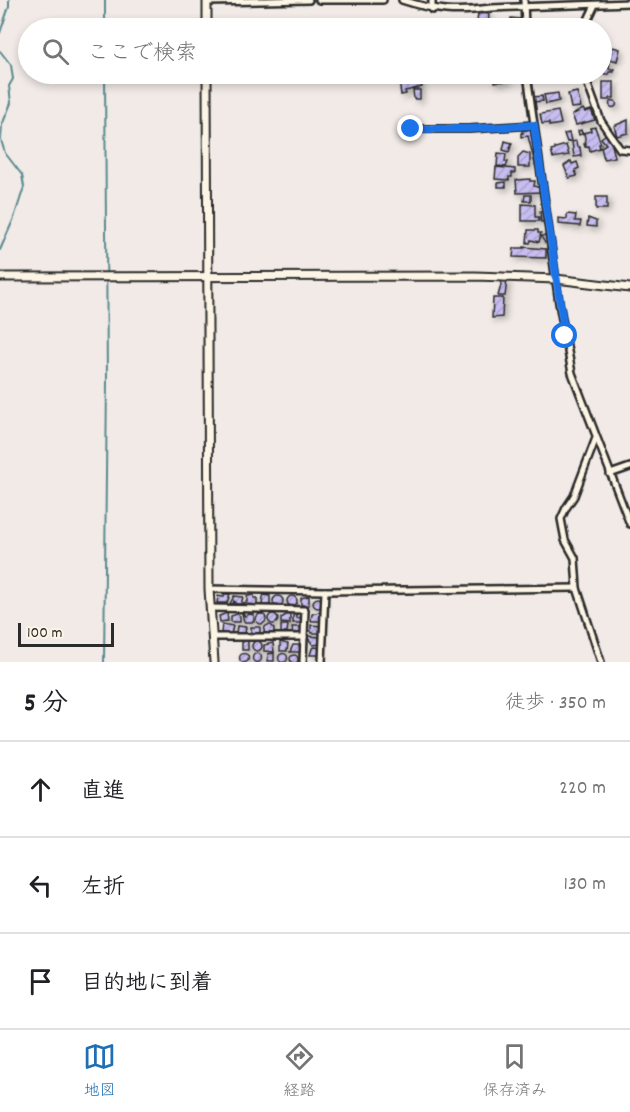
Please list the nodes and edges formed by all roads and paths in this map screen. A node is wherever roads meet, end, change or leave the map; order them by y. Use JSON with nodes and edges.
{"nodes":[{"id":1,"x":309,"y":0,"type":"edge"},
{"id":2,"x":319,"y":0,"type":"edge"},
{"id":3,"x":383,"y":0,"type":"edge"},
{"id":4,"x":402,"y":0,"type":"edge"},
{"id":5,"x":432,"y":0,"type":"edge"},
{"id":6,"x":524,"y":0,"type":"edge"},
{"id":7,"x":207,"y":1,"type":"edge"},
{"id":8,"x":630,"y":3,"type":"edge"},
{"id":9,"x":594,"y":5,"type":"junction"},
{"id":10,"x":524,"y":7,"type":"junction"},
{"id":11,"x":432,"y":10,"type":"junction"},
{"id":12,"x":207,"y":18,"type":"edge"},
{"id":13,"x":525,"y":18,"type":"edge"},
{"id":14,"x":588,"y":18,"type":"edge"},
{"id":15,"x":207,"y":84,"type":"edge"},
{"id":16,"x":528,"y":84,"type":"edge"},
{"id":17,"x":587,"y":84,"type":"edge"},
{"id":18,"x":534,"y":125,"type":"junction"},
{"id":19,"x":411,"y":129,"type":"dead end"},
{"id":20,"x":630,"y":150,"type":"edge"},
{"id":21,"x":208,"y":276,"type":"junction"},
{"id":22,"x":0,"y":277,"type":"edge"},
{"id":23,"x":556,"y":279,"type":"junction"},
{"id":24,"x":630,"y":288,"type":"edge"},
{"id":25,"x":596,"y":438,"type":"junction"},
{"id":26,"x":630,"y":467,"type":"edge"},
{"id":27,"x":610,"y":474,"type":"junction"},
{"id":28,"x":630,"y":524,"type":"edge"},
{"id":29,"x":577,"y":588,"type":"junction"},
{"id":30,"x":209,"y":589,"type":"junction"},
{"id":31,"x":325,"y":591,"type":"junction"},
{"id":32,"x":210,"y":608,"type":"junction"},
{"id":33,"x":212,"y":636,"type":"junction"},
{"id":34,"x":304,"y":637,"type":"junction"},
{"id":35,"x":214,"y":662,"type":"edge"},
{"id":36,"x":303,"y":662,"type":"edge"},
{"id":37,"x":322,"y":662,"type":"edge"},
{"id":38,"x":601,"y":662,"type":"edge"}],
"edges":[{"from":1,"to":7,"type":"street"},
{"from":2,"to":3,"type":"street"},
{"from":4,"to":11,"type":"street"},
{"from":5,"to":11,"type":"street"},
{"from":6,"to":10,"type":"street"},
{"from":7,"to":12,"type":"street"},
{"from":8,"to":9,"type":"street"},
{"from":9,"to":10,"type":"street"},
{"from":9,"to":14,"type":"street"},
{"from":10,"to":11,"type":"street"},
{"from":10,"to":13,"type":"street"},
{"from":15,"to":21,"type":"street"},
{"from":16,"to":18,"type":"street"},
{"from":17,"to":20,"type":"street"},
{"from":18,"to":19,"type":"street"},
{"from":18,"to":23,"type":"street"},
{"from":21,"to":22,"type":"street"},
{"from":21,"to":23,"type":"street"},
{"from":21,"to":30,"type":"street"},
{"from":23,"to":24,"type":"street"},
{"from":23,"to":25,"type":"street"},
{"from":25,"to":27,"type":"street"},
{"from":25,"to":29,"type":"street"},
{"from":26,"to":27,"type":"street"},
{"from":27,"to":28,"type":"street"},
{"from":29,"to":31,"type":"street"},
{"from":29,"to":38,"type":"street"},
{"from":30,"to":31,"type":"street"},
{"from":30,"to":32,"type":"street"},
{"from":31,"to":37,"type":"street"},
{"from":32,"to":33,"type":"street"},
{"from":32,"to":34,"type":"street"},
{"from":33,"to":34,"type":"street"},
{"from":33,"to":35,"type":"street"},
{"from":34,"to":36,"type":"street"}]}
